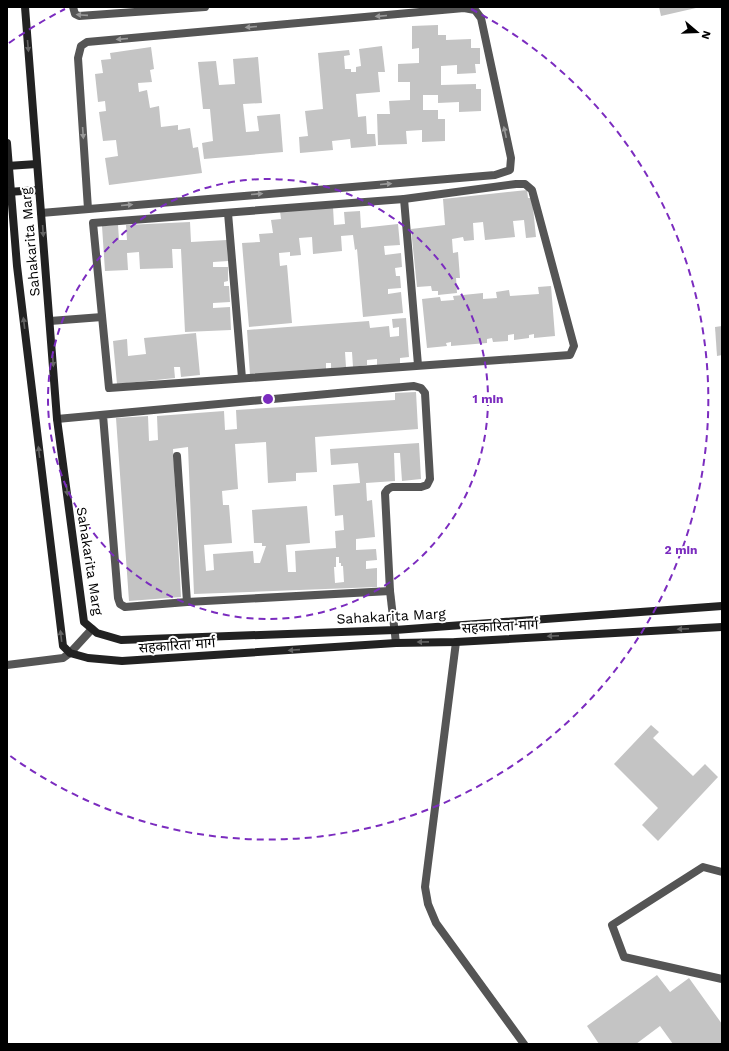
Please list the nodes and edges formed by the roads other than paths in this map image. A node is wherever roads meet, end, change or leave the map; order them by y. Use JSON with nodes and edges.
{"nodes":[{"id":1,"x":25,"y":7,"type":"edge"},
{"id":2,"x":73,"y":7,"type":"edge"},
{"id":3,"x":205,"y":7,"type":"edge"},
{"id":4,"x":7,"y":142,"type":"edge"},
{"id":5,"x":37,"y":164,"type":"junction"},
{"id":6,"x":8,"y":166,"type":"edge"},
{"id":7,"x":39,"y":190,"type":"junction"},
{"id":8,"x":9,"y":192,"type":"edge"},
{"id":9,"x":404,"y":199,"type":"junction"},
{"id":10,"x":88,"y":209,"type":"junction"},
{"id":11,"x":41,"y":213,"type":"junction"},
{"id":12,"x":228,"y":213,"type":"junction"},
{"id":13,"x":102,"y":317,"type":"junction"},
{"id":14,"x":50,"y":321,"type":"junction"},
{"id":15,"x":418,"y":366,"type":"junction"},
{"id":16,"x":242,"y":378,"type":"junction"},
{"id":17,"x":103,"y":415,"type":"junction"},
{"id":18,"x":57,"y":419,"type":"junction"},
{"id":19,"x":177,"y":456,"type":"dead end"},
{"id":20,"x":390,"y":591,"type":"junction"},
{"id":21,"x":187,"y":602,"type":"junction"},
{"id":22,"x":722,"y":606,"type":"edge"},
{"id":23,"x":722,"y":627,"type":"edge"},
{"id":24,"x":92,"y":629,"type":"junction"},
{"id":25,"x":395,"y":630,"type":"junction"},
{"id":26,"x":456,"y":642,"type":"junction"},
{"id":27,"x":396,"y":643,"type":"junction"},
{"id":28,"x":70,"y":653,"type":"junction"},
{"id":29,"x":7,"y":665,"type":"edge"},
{"id":30,"x":722,"y":872,"type":"edge"},
{"id":31,"x":722,"y":979,"type":"edge"},
{"id":32,"x":524,"y":1044,"type":"edge"}],
"edges":[{"from":1,"to":5,"type":"street","name":"Sahakarita Marg","one_way":true},
{"from":3,"to":2,"type":"street","one_way":true},
{"from":4,"to":6,"type":"street","name":"Sahakarita Marg"},
{"from":5,"to":6,"type":"street"},
{"from":5,"to":7,"type":"street","name":"Sahakarita Marg"},
{"from":6,"to":8,"type":"street","name":"Sahakarita Marg"},
{"from":7,"to":8,"type":"street"},
{"from":7,"to":11,"type":"street","name":"Sahakarita Marg"},
{"from":28,"to":8,"type":"street","name":"Sahakarita Marg","one_way":true},
{"from":9,"to":12,"type":"street"},
{"from":9,"to":15,"type":"street"},
{"from":9,"to":15,"type":"street"},
{"from":10,"to":10,"type":"street","one_way":true},
{"from":10,"to":11,"type":"street"},
{"from":11,"to":14,"type":"street","name":"Sahakarita Marg","one_way":true},
{"from":12,"to":13,"type":"street"},
{"from":12,"to":16,"type":"street"},
{"from":13,"to":14,"type":"street"},
{"from":13,"to":16,"type":"street"},
{"from":14,"to":18,"type":"street","name":"Sahakarita Marg","one_way":true},
{"from":15,"to":16,"type":"street"},
{"from":17,"to":18,"type":"street"},
{"from":17,"to":20,"type":"street"},
{"from":17,"to":21,"type":"street"},
{"from":18,"to":24,"type":"street","name":"Sahakarita Marg","one_way":true},
{"from":19,"to":21,"type":"street"},
{"from":20,"to":21,"type":"street"},
{"from":20,"to":25,"type":"street"},
{"from":22,"to":25,"type":"street","name":"Sahakarita Marg"},
{"from":23,"to":26,"type":"street","name":"सहकारिता मार्ग","one_way":true},
{"from":24,"to":25,"type":"street","name":"Sahakarita Marg"},
{"from":24,"to":28,"type":"street"},
{"from":25,"to":27,"type":"street"},
{"from":26,"to":27,"type":"street","name":"सहकारिता मार्ग","one_way":true},
{"from":26,"to":32,"type":"street"},
{"from":27,"to":28,"type":"street","name":"सहकारिता मार्ग","one_way":true},
{"from":28,"to":29,"type":"street"},
{"from":30,"to":31,"type":"street"}]}
